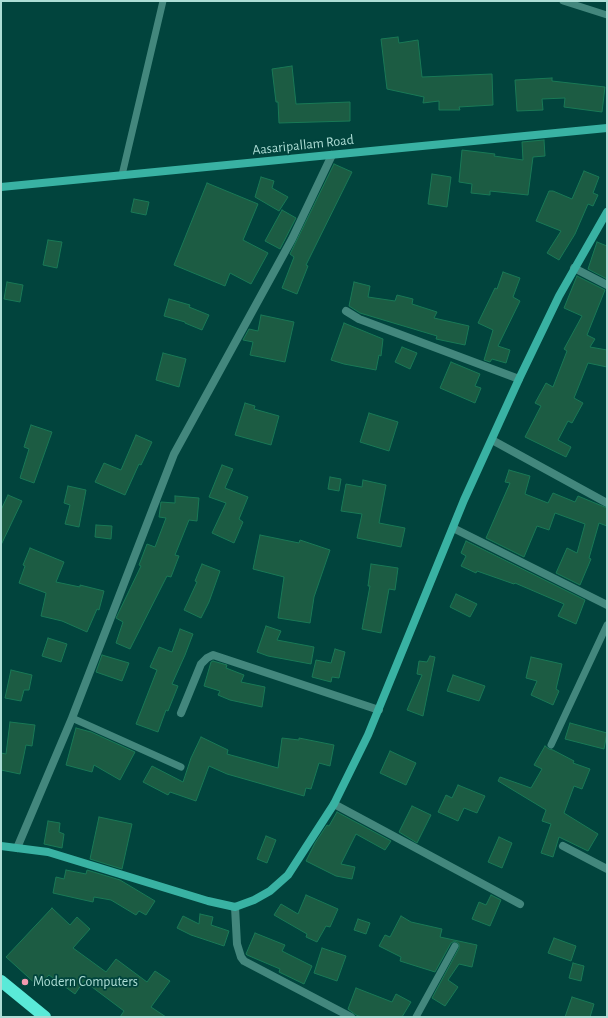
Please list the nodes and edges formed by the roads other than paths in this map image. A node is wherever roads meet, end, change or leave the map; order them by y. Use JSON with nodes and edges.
{"nodes":[{"id":1,"x":163,"y":1,"type":"edge"},
{"id":2,"x":563,"y":1,"type":"edge"},
{"id":3,"x":607,"y":15,"type":"edge"},
{"id":4,"x":607,"y":128,"type":"edge"},
{"id":5,"x":332,"y":155,"type":"junction"},
{"id":6,"x":122,"y":175,"type":"junction"},
{"id":7,"x":1,"y":187,"type":"edge"},
{"id":8,"x":607,"y":212,"type":"edge"},
{"id":9,"x":574,"y":268,"type":"junction"},
{"id":10,"x":607,"y":285,"type":"edge"},
{"id":11,"x":346,"y":311,"type":"dead end"},
{"id":12,"x":518,"y":379,"type":"junction"},
{"id":13,"x":492,"y":440,"type":"junction"},
{"id":14,"x":607,"y":502,"type":"edge"},
{"id":15,"x":453,"y":528,"type":"junction"},
{"id":16,"x":607,"y":605,"type":"edge"},
{"id":17,"x":607,"y":625,"type":"edge"},
{"id":18,"x":379,"y":710,"type":"junction"},
{"id":19,"x":181,"y":712,"type":"dead end"},
{"id":20,"x":72,"y":718,"type":"junction"},
{"id":21,"x":551,"y":745,"type":"dead end"},
{"id":22,"x":181,"y":767,"type":"dead end"},
{"id":23,"x":334,"y":804,"type":"junction"},
{"id":24,"x":1,"y":846,"type":"edge"},
{"id":25,"x":563,"y":846,"type":"dead end"},
{"id":26,"x":17,"y":848,"type":"junction"},
{"id":27,"x":607,"y":869,"type":"edge"},
{"id":28,"x":520,"y":904,"type":"dead end"},
{"id":29,"x":235,"y":907,"type":"junction"},
{"id":30,"x":455,"y":946,"type":"dead end"},
{"id":31,"x":1,"y":981,"type":"edge"},
{"id":32,"x":45,"y":1017,"type":"edge"},
{"id":33,"x":351,"y":1017,"type":"edge"},
{"id":34,"x":416,"y":1017,"type":"edge"}],
"edges":[{"from":1,"to":6,"type":"lane"},
{"from":2,"to":3,"type":"lane"},
{"from":4,"to":5,"type":"street","name":"Aasaripallam Road"},
{"from":5,"to":6,"type":"street","name":"Aasaripallam Road"},
{"from":5,"to":20,"type":"street"},
{"from":6,"to":7,"type":"street","name":"Aasaripallam Road"},
{"from":8,"to":9,"type":"street"},
{"from":9,"to":10,"type":"street"},
{"from":9,"to":12,"type":"street"},
{"from":11,"to":12,"type":"street"},
{"from":12,"to":13,"type":"street"},
{"from":13,"to":14,"type":"street"},
{"from":13,"to":15,"type":"street"},
{"from":15,"to":16,"type":"street"},
{"from":15,"to":18,"type":"street"},
{"from":17,"to":21,"type":"lane"},
{"from":18,"to":19,"type":"street"},
{"from":18,"to":23,"type":"street"},
{"from":20,"to":22,"type":"lane"},
{"from":20,"to":26,"type":"street"},
{"from":23,"to":28,"type":"street"},
{"from":23,"to":29,"type":"street"},
{"from":24,"to":26,"type":"street"},
{"from":25,"to":27,"type":"street"},
{"from":26,"to":29,"type":"street"},
{"from":29,"to":33,"type":"street"},
{"from":30,"to":34,"type":"lane"},
{"from":31,"to":32,"type":"highway"}]}
